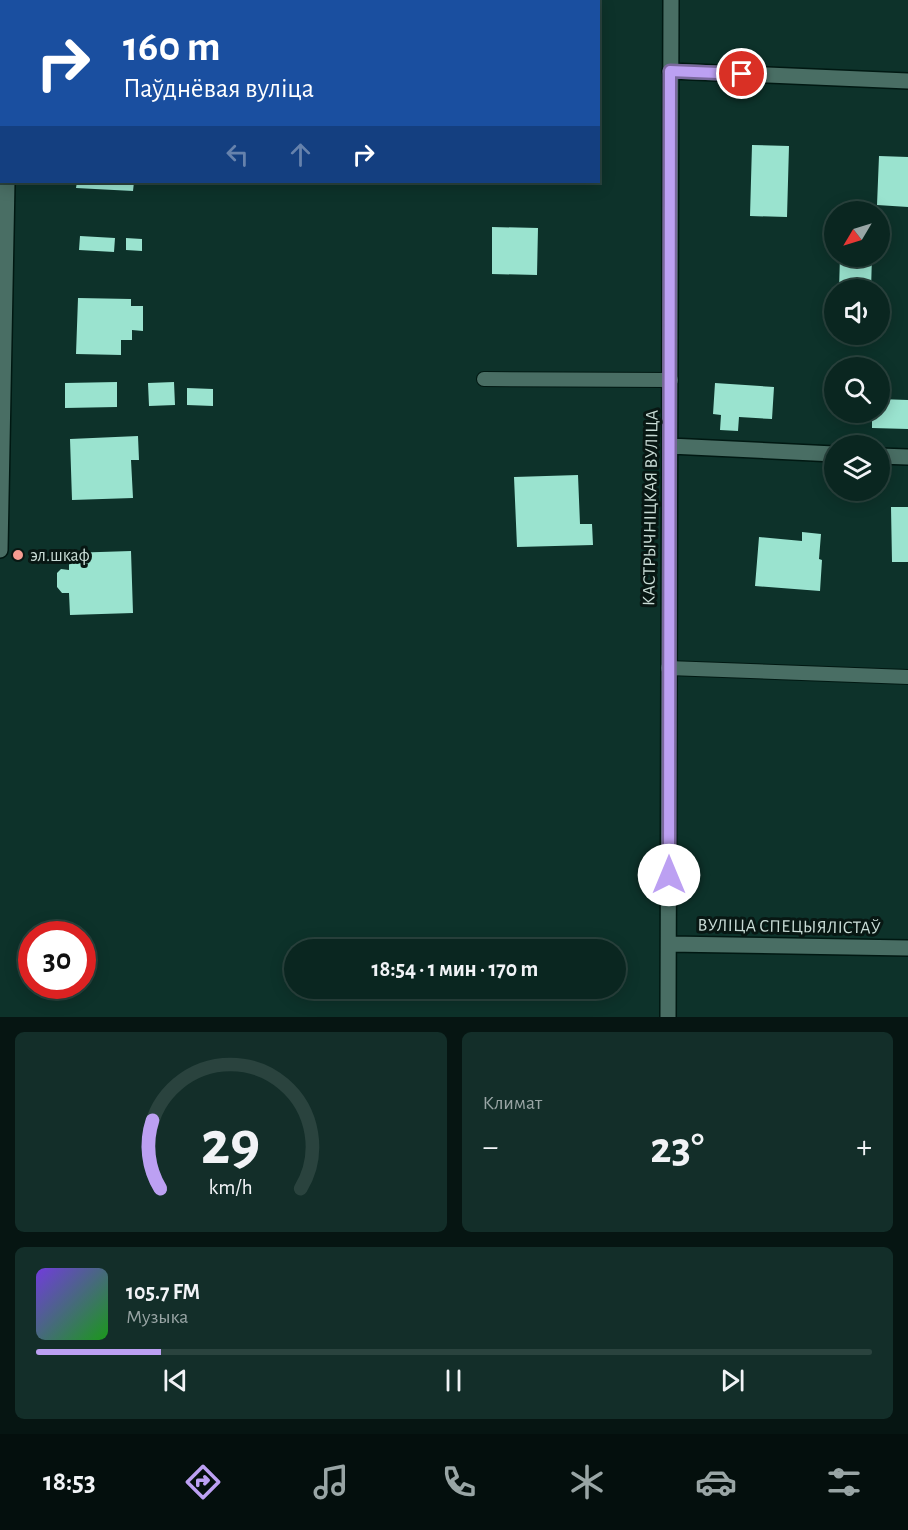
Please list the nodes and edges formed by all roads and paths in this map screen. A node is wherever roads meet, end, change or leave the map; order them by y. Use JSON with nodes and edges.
{"nodes":[{"id":1,"x":671,"y":0,"type":"edge"},
{"id":2,"x":670,"y":71,"type":"junction"},
{"id":3,"x":908,"y":81,"type":"edge"},
{"id":4,"x":7,"y":183,"type":"edge"},
{"id":5,"x":484,"y":380,"type":"dead end"},
{"id":6,"x":671,"y":380,"type":"junction"},
{"id":7,"x":670,"y":446,"type":"junction"},
{"id":8,"x":824,"y":454,"type":"edge"},
{"id":9,"x":890,"y":456,"type":"edge"},
{"id":10,"x":908,"y":457,"type":"edge"},
{"id":11,"x":0,"y":550,"type":"edge"},
{"id":12,"x":668,"y":668,"type":"junction"},
{"id":13,"x":908,"y":677,"type":"edge"},
{"id":14,"x":669,"y":944,"type":"junction"},
{"id":15,"x":908,"y":948,"type":"edge"},
{"id":16,"x":668,"y":1017,"type":"edge"}],
"edges":[{"from":1,"to":2,"type":"street","name":"КАСТРЫЧНІЦКАЯ ВУЛІЦА"},
{"from":2,"to":3,"type":"street"},
{"from":2,"to":6,"type":"street","name":"КАСТРЫЧНІЦКАЯ ВУЛІЦА"},
{"from":4,"to":11,"type":"street"},
{"from":5,"to":6,"type":"lane"},
{"from":6,"to":7,"type":"street","name":"КАСТРЫЧНІЦКАЯ ВУЛІЦА"},
{"from":7,"to":8,"type":"street"},
{"from":7,"to":12,"type":"street","name":"КАСТРЫЧНІЦКАЯ ВУЛІЦА"},
{"from":9,"to":10,"type":"street"},
{"from":12,"to":13,"type":"lane"},
{"from":12,"to":14,"type":"street","name":"КАСТРЫЧНІЦКАЯ ВУЛІЦА"},
{"from":14,"to":15,"type":"street","name":"ВУЛІЦА СПЕЦЫЯЛІСТАЎ"},
{"from":14,"to":16,"type":"street","name":"КАСТРЫЧНІЦКАЯ ВУЛІЦА"}]}
